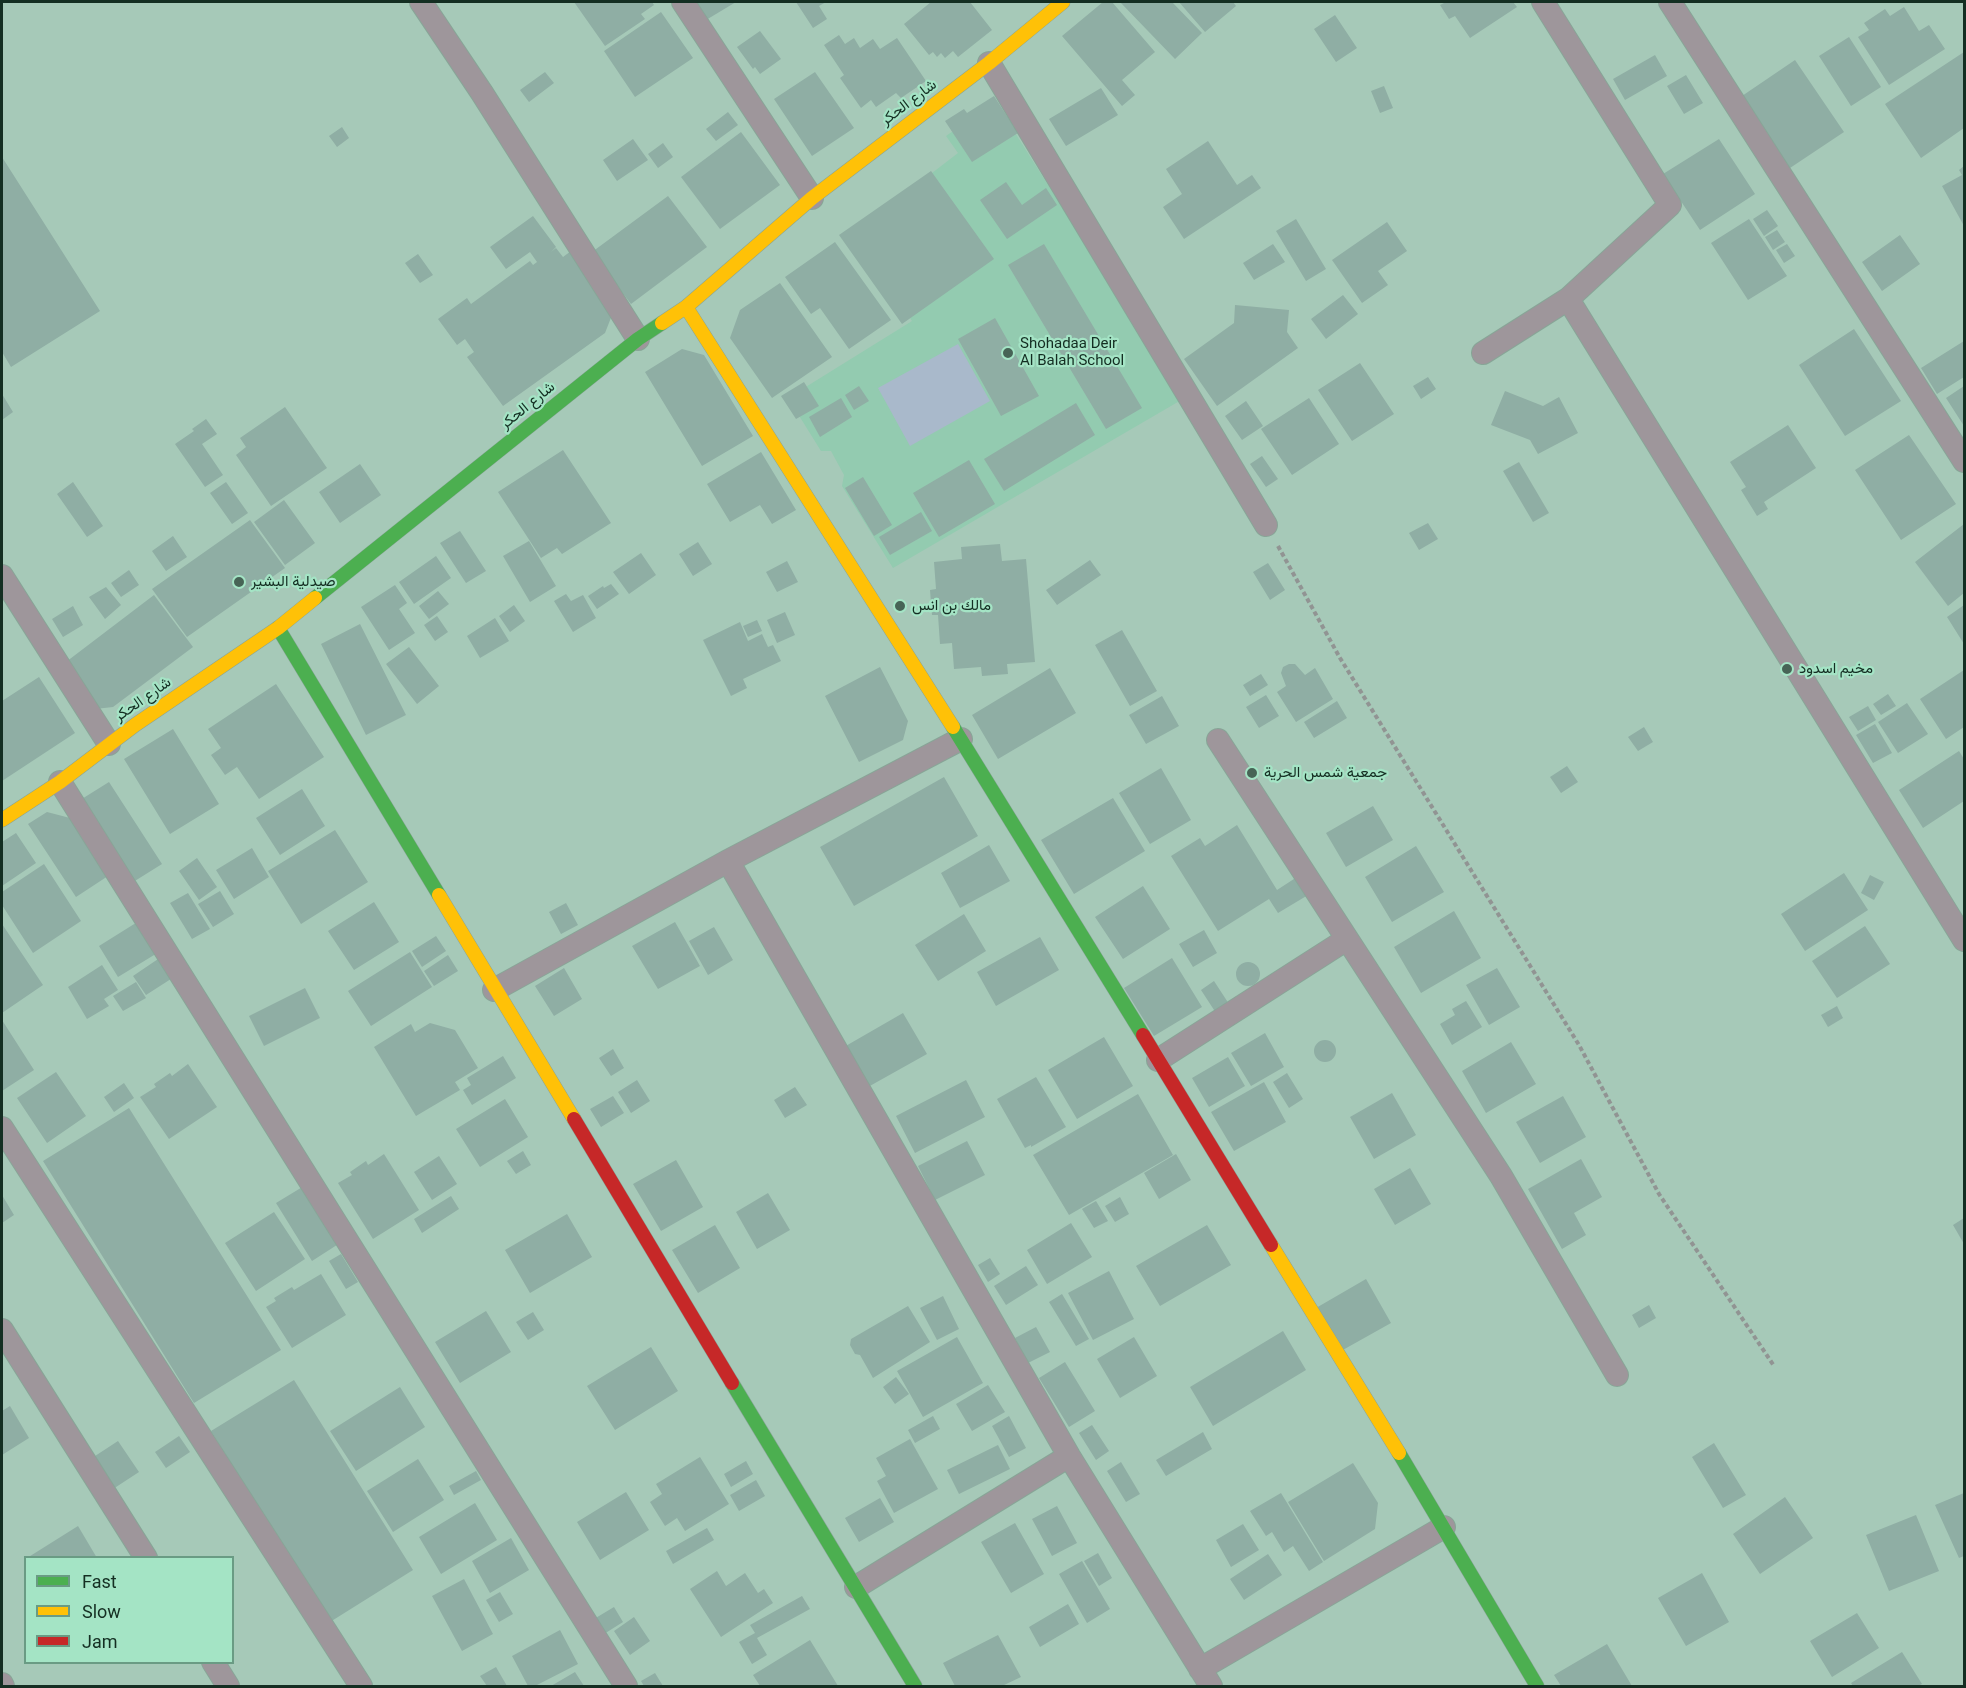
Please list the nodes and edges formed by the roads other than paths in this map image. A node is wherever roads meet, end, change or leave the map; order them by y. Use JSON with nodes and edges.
{"nodes":[{"id":1,"x":421,"y":2,"type":"edge"},
{"id":2,"x":683,"y":2,"type":"edge"},
{"id":3,"x":1063,"y":2,"type":"edge"},
{"id":4,"x":1544,"y":2,"type":"edge"},
{"id":5,"x":1670,"y":2,"type":"edge"},
{"id":6,"x":989,"y":63,"type":"junction"},
{"id":7,"x":812,"y":198,"type":"junction"},
{"id":8,"x":1568,"y":299,"type":"junction"},
{"id":9,"x":686,"y":307,"type":"junction"},
{"id":10,"x":638,"y":339,"type":"junction"},
{"id":11,"x":1483,"y":353,"type":"dead end"},
{"id":12,"x":1965,"y":461,"type":"edge"},
{"id":13,"x":1266,"y":525,"type":"road end"},
{"id":14,"x":2,"y":576,"type":"edge"},
{"id":15,"x":278,"y":628,"type":"junction"},
{"id":16,"x":960,"y":739,"type":"junction"},
{"id":17,"x":1218,"y":740,"type":"dead end"},
{"id":18,"x":109,"y":744,"type":"junction"},
{"id":19,"x":60,"y":782,"type":"junction"},
{"id":20,"x":2,"y":820,"type":"edge"},
{"id":21,"x":728,"y":861,"type":"junction"},
{"id":22,"x":1347,"y":939,"type":"junction"},
{"id":23,"x":1965,"y":940,"type":"edge"},
{"id":24,"x":494,"y":990,"type":"junction"},
{"id":25,"x":1158,"y":1060,"type":"junction"},
{"id":26,"x":2,"y":1128,"type":"edge"},
{"id":27,"x":2,"y":1330,"type":"edge"},
{"id":28,"x":1617,"y":1375,"type":"dead end"},
{"id":29,"x":1068,"y":1456,"type":"junction"},
{"id":30,"x":1444,"y":1527,"type":"junction"},
{"id":31,"x":145,"y":1556,"type":"edge"},
{"id":32,"x":856,"y":1587,"type":"junction"},
{"id":33,"x":214,"y":1664,"type":"edge"},
{"id":34,"x":1205,"y":1678,"type":"edge"},
{"id":35,"x":228,"y":1686,"type":"edge"},
{"id":36,"x":361,"y":1686,"type":"edge"},
{"id":37,"x":627,"y":1686,"type":"edge"},
{"id":38,"x":915,"y":1686,"type":"edge"},
{"id":39,"x":1538,"y":1686,"type":"edge"}],
"edges":[{"from":1,"to":10,"type":"street"},
{"from":2,"to":7,"type":"street"},
{"from":3,"to":6,"type":"street","name":"شارع الحكر"},
{"from":4,"to":8,"type":"street"},
{"from":5,"to":12,"type":"street"},
{"from":6,"to":7,"type":"street","name":"شارع الحكر"},
{"from":6,"to":13,"type":"street"},
{"from":7,"to":9,"type":"street","name":"شارع الحكر"},
{"from":8,"to":11,"type":"street"},
{"from":8,"to":23,"type":"street"},
{"from":9,"to":10,"type":"street","name":"شارع الحكر"},
{"from":9,"to":16,"type":"street"},
{"from":10,"to":15,"type":"street","name":"شارع الحكر"},
{"from":14,"to":18,"type":"street"},
{"from":15,"to":18,"type":"street","name":"شارع الحكر"},
{"from":15,"to":24,"type":"street"},
{"from":16,"to":21,"type":"street"},
{"from":16,"to":25,"type":"street"},
{"from":17,"to":22,"type":"street"},
{"from":18,"to":19,"type":"street","name":"شارع الحكر"},
{"from":19,"to":20,"type":"street","name":"شارع الحكر"},
{"from":19,"to":37,"type":"street"},
{"from":21,"to":24,"type":"street"},
{"from":21,"to":29,"type":"street"},
{"from":22,"to":25,"type":"street"},
{"from":22,"to":28,"type":"street"},
{"from":24,"to":32,"type":"street"},
{"from":25,"to":30,"type":"street"},
{"from":26,"to":36,"type":"street"},
{"from":27,"to":31,"type":"street"},
{"from":29,"to":32,"type":"street"},
{"from":29,"to":34,"type":"street"},
{"from":30,"to":34,"type":"street"},
{"from":30,"to":39,"type":"street"},
{"from":32,"to":38,"type":"street"},
{"from":33,"to":35,"type":"street"}]}
